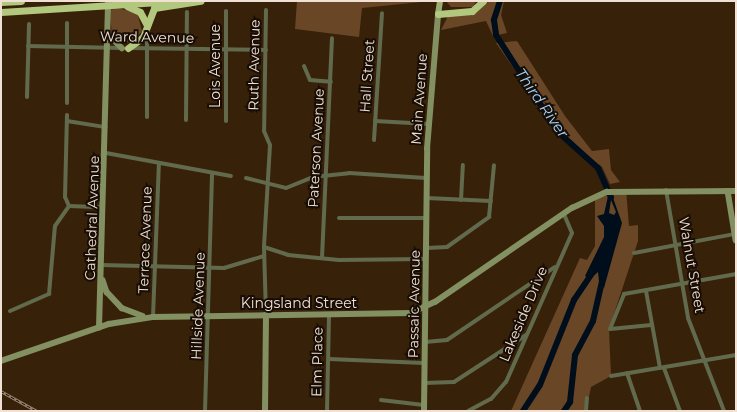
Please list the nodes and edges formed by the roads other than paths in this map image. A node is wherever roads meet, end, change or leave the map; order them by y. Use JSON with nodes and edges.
{"nodes":[{"id":1,"x":22,"y":1,"type":"edge"},
{"id":2,"x":175,"y":1,"type":"edge"},
{"id":3,"x":200,"y":1,"type":"edge"},
{"id":4,"x":440,"y":1,"type":"edge"},
{"id":5,"x":480,"y":1,"type":"edge"},
{"id":6,"x":483,"y":1,"type":"edge"},
{"id":7,"x":1,"y":2,"type":"edge"},
{"id":8,"x":110,"y":3,"type":"edge"},
{"id":9,"x":266,"y":10,"type":"dead end"},
{"id":10,"x":476,"y":10,"type":"junction"},
{"id":11,"x":226,"y":11,"type":"dead end"},
{"id":12,"x":1,"y":12,"type":"edge"},
{"id":13,"x":187,"y":12,"type":"dead end"},
{"id":14,"x":382,"y":13,"type":"dead end"},
{"id":15,"x":438,"y":14,"type":"junction"},
{"id":16,"x":67,"y":23,"type":"dead end"},
{"id":17,"x":29,"y":24,"type":"dead end"},
{"id":18,"x":147,"y":25,"type":"junction"},
{"id":19,"x":108,"y":34,"type":"junction"},
{"id":20,"x":332,"y":38,"type":"dead end"},
{"id":21,"x":28,"y":46,"type":"junction"},
{"id":22,"x":67,"y":47,"type":"junction"},
{"id":23,"x":108,"y":47,"type":"junction"},
{"id":24,"x":125,"y":48,"type":"junction"},
{"id":25,"x":148,"y":48,"type":"junction"},
{"id":26,"x":187,"y":49,"type":"junction"},
{"id":27,"x":226,"y":49,"type":"junction"},
{"id":28,"x":266,"y":50,"type":"junction"},
{"id":29,"x":304,"y":66,"type":"dead end"},
{"id":30,"x":331,"y":82,"type":"junction"},
{"id":31,"x":27,"y":97,"type":"dead end"},
{"id":32,"x":67,"y":103,"type":"dead end"},
{"id":33,"x":67,"y":115,"type":"dead end"},
{"id":34,"x":147,"y":117,"type":"dead end"},
{"id":35,"x":186,"y":120,"type":"dead end"},
{"id":36,"x":67,"y":121,"type":"junction"},
{"id":37,"x":226,"y":121,"type":"dead end"},
{"id":38,"x":375,"y":121,"type":"junction"},
{"id":39,"x":429,"y":124,"type":"junction"},
{"id":40,"x":106,"y":127,"type":"junction"},
{"id":41,"x":374,"y":140,"type":"dead end"},
{"id":42,"x":106,"y":153,"type":"junction"},
{"id":43,"x":159,"y":163,"type":"junction"},
{"id":44,"x":463,"y":165,"type":"dead end"},
{"id":45,"x":494,"y":165,"type":"dead end"},
{"id":46,"x":212,"y":174,"type":"junction"},
{"id":47,"x":324,"y":175,"type":"junction"},
{"id":48,"x":231,"y":176,"type":"dead end"},
{"id":49,"x":246,"y":178,"type":"dead end"},
{"id":50,"x":426,"y":178,"type":"junction"},
{"id":51,"x":268,"y":182,"type":"junction"},
{"id":52,"x":666,"y":190,"type":"junction"},
{"id":53,"x":728,"y":191,"type":"junction"},
{"id":54,"x":736,"y":191,"type":"edge"},
{"id":55,"x":427,"y":198,"type":"junction"},
{"id":56,"x":461,"y":200,"type":"junction"},
{"id":57,"x":491,"y":201,"type":"junction"},
{"id":58,"x":69,"y":206,"type":"junction"},
{"id":59,"x":103,"y":207,"type":"junction"},
{"id":60,"x":564,"y":214,"type":"junction"},
{"id":61,"x":338,"y":218,"type":"dead end"},
{"id":62,"x":427,"y":218,"type":"junction"},
{"id":63,"x":736,"y":237,"type":"edge"},
{"id":64,"x":677,"y":246,"type":"junction"},
{"id":65,"x":264,"y":247,"type":"junction"},
{"id":66,"x":427,"y":248,"type":"junction"},
{"id":67,"x":634,"y":253,"type":"dead end"},
{"id":68,"x":264,"y":256,"type":"junction"},
{"id":69,"x":322,"y":258,"type":"junction"},
{"id":70,"x":426,"y":259,"type":"junction"},
{"id":71,"x":101,"y":265,"type":"junction"},
{"id":72,"x":154,"y":266,"type":"junction"},
{"id":73,"x":555,"y":267,"type":"junction"},
{"id":74,"x":210,"y":268,"type":"junction"},
{"id":75,"x":736,"y":274,"type":"edge"},
{"id":76,"x":102,"y":277,"type":"junction"},
{"id":77,"x":684,"y":284,"type":"junction"},
{"id":78,"x":646,"y":291,"type":"junction"},
{"id":79,"x":425,"y":307,"type":"junction"},
{"id":80,"x":10,"y":311,"type":"dead end"},
{"id":81,"x":329,"y":314,"type":"junction"},
{"id":82,"x":209,"y":315,"type":"junction"},
{"id":83,"x":266,"y":315,"type":"junction"},
{"id":84,"x":153,"y":317,"type":"junction"},
{"id":85,"x":651,"y":325,"type":"junction"},
{"id":86,"x":100,"y":328,"type":"junction"},
{"id":87,"x":527,"y":335,"type":"junction"},
{"id":88,"x":424,"y":342,"type":"junction"},
{"id":89,"x":736,"y":355,"type":"edge"},
{"id":90,"x":329,"y":359,"type":"junction"},
{"id":91,"x":1,"y":361,"type":"edge"},
{"id":92,"x":707,"y":361,"type":"junction"},
{"id":93,"x":424,"y":363,"type":"junction"},
{"id":94,"x":662,"y":368,"type":"junction"},
{"id":95,"x":627,"y":373,"type":"junction"},
{"id":96,"x":611,"y":376,"type":"dead end"},
{"id":97,"x":424,"y":383,"type":"junction"},
{"id":98,"x":588,"y":398,"type":"dead end"},
{"id":99,"x":381,"y":400,"type":"dead end"},
{"id":100,"x":424,"y":408,"type":"edge"},
{"id":101,"x":205,"y":411,"type":"edge"},
{"id":102,"x":265,"y":411,"type":"edge"},
{"id":103,"x":327,"y":411,"type":"edge"},
{"id":104,"x":468,"y":411,"type":"edge"},
{"id":105,"x":586,"y":411,"type":"edge"},
{"id":106,"x":640,"y":411,"type":"edge"},
{"id":107,"x":680,"y":411,"type":"edge"},
{"id":108,"x":724,"y":411,"type":"edge"}],
"edges":[{"from":1,"to":7,"type":"highway"},
{"from":2,"to":8,"type":"highway"},
{"from":3,"to":18,"type":"highway"},
{"from":4,"to":15,"type":"main road","name":"Main Avenue"},
{"from":5,"to":10,"type":"highway"},
{"from":6,"to":10,"type":"highway"},
{"from":8,"to":12,"type":"highway"},
{"from":8,"to":18,"type":"highway"},
{"from":8,"to":19,"type":"main road"},
{"from":9,"to":28,"type":"street","name":"Ruth Avenue"},
{"from":10,"to":15,"type":"highway"},
{"from":11,"to":27,"type":"street","name":"Lois Avenue"},
{"from":13,"to":26,"type":"street"},
{"from":14,"to":38,"type":"street","name":"Hall Street"},
{"from":15,"to":39,"type":"main road","name":"Main Avenue"},
{"from":16,"to":22,"type":"street"},
{"from":17,"to":21,"type":"street"},
{"from":18,"to":24,"type":"highway"},
{"from":18,"to":25,"type":"street"},
{"from":19,"to":23,"type":"main road"},
{"from":19,"to":24,"type":"main road"},
{"from":20,"to":30,"type":"street","name":"Paterson Avenue"},
{"from":21,"to":22,"type":"street","name":"Ward Avenue"},
{"from":21,"to":31,"type":"street"},
{"from":22,"to":23,"type":"street","name":"Ward Avenue"},
{"from":22,"to":32,"type":"street"},
{"from":23,"to":24,"type":"street","name":"Ward Avenue"},
{"from":23,"to":40,"type":"main road","name":"Cathedral Avenue"},
{"from":24,"to":25,"type":"street","name":"Ward Avenue"},
{"from":25,"to":26,"type":"street","name":"Ward Avenue"},
{"from":25,"to":34,"type":"street"},
{"from":26,"to":27,"type":"street","name":"Ward Avenue"},
{"from":26,"to":35,"type":"street"},
{"from":27,"to":28,"type":"street","name":"Ward Avenue"},
{"from":27,"to":37,"type":"street","name":"Lois Avenue"},
{"from":28,"to":51,"type":"street","name":"Ruth Avenue"},
{"from":29,"to":30,"type":"street"},
{"from":30,"to":47,"type":"street","name":"Paterson Avenue"},
{"from":33,"to":36,"type":"street"},
{"from":36,"to":40,"type":"street"},
{"from":36,"to":58,"type":"street"},
{"from":38,"to":39,"type":"street"},
{"from":38,"to":41,"type":"street","name":"Hall Street"},
{"from":39,"to":50,"type":"main road","name":"Main Avenue"},
{"from":40,"to":42,"type":"main road","name":"Cathedral Avenue"},
{"from":42,"to":43,"type":"street"},
{"from":42,"to":59,"type":"main road","name":"Cathedral Avenue"},
{"from":43,"to":46,"type":"street"},
{"from":43,"to":72,"type":"street","name":"Terrace Avenue"},
{"from":44,"to":56,"type":"street"},
{"from":45,"to":57,"type":"street"},
{"from":46,"to":48,"type":"street"},
{"from":46,"to":74,"type":"street","name":"Hillside Avenue"},
{"from":47,"to":50,"type":"street"},
{"from":47,"to":51,"type":"street"},
{"from":47,"to":69,"type":"street","name":"Paterson Avenue"},
{"from":49,"to":51,"type":"street"},
{"from":50,"to":55,"type":"main road","name":"Main Avenue"},
{"from":51,"to":65,"type":"street","name":"Ruth Avenue"},
{"from":52,"to":53,"type":"main road"},
{"from":52,"to":60,"type":"main road","name":"Kingsland Street"},
{"from":52,"to":64,"type":"street","name":"Walnut Street"},
{"from":53,"to":54,"type":"main road"},
{"from":53,"to":63,"type":"main road"},
{"from":55,"to":56,"type":"street"},
{"from":55,"to":62,"type":"main road","name":"Passaic Avenue"},
{"from":56,"to":57,"type":"street"},
{"from":57,"to":66,"type":"street"},
{"from":58,"to":59,"type":"street"},
{"from":58,"to":80,"type":"street"},
{"from":59,"to":71,"type":"main road","name":"Cathedral Avenue"},
{"from":60,"to":73,"type":"street","name":"Lakeside Drive"},
{"from":60,"to":79,"type":"main road","name":"Kingsland Street"},
{"from":61,"to":62,"type":"street"},
{"from":62,"to":66,"type":"main road","name":"Passaic Avenue"},
{"from":63,"to":64,"type":"street"},
{"from":64,"to":67,"type":"street"},
{"from":64,"to":77,"type":"street","name":"Walnut Street"},
{"from":65,"to":68,"type":"street","name":"Ruth Avenue"},
{"from":65,"to":69,"type":"street"},
{"from":66,"to":70,"type":"main road","name":"Passaic Avenue"},
{"from":68,"to":74,"type":"street"},
{"from":68,"to":83,"type":"street","name":"Ruth Avenue"},
{"from":69,"to":70,"type":"street"},
{"from":70,"to":79,"type":"main road","name":"Passaic Avenue"},
{"from":71,"to":72,"type":"street"},
{"from":71,"to":76,"type":"main road","name":"Cathedral Avenue"},
{"from":72,"to":74,"type":"street"},
{"from":72,"to":84,"type":"street","name":"Terrace Avenue"},
{"from":73,"to":87,"type":"street","name":"Lakeside Drive"},
{"from":73,"to":88,"type":"street"},
{"from":74,"to":82,"type":"street","name":"Hillside Avenue"},
{"from":75,"to":77,"type":"street"},
{"from":76,"to":84,"type":"main road"},
{"from":76,"to":86,"type":"main road","name":"Cathedral Avenue"},
{"from":77,"to":78,"type":"street"},
{"from":77,"to":92,"type":"street","name":"Walnut Street"},
{"from":78,"to":85,"type":"street"},
{"from":78,"to":85,"type":"street"},
{"from":79,"to":81,"type":"main road","name":"Kingsland Street"},
{"from":79,"to":88,"type":"main road","name":"Passaic Avenue"},
{"from":81,"to":83,"type":"main road","name":"Kingsland Street"},
{"from":81,"to":90,"type":"street","name":"Elm Place"},
{"from":82,"to":83,"type":"main road","name":"Kingsland Street"},
{"from":82,"to":84,"type":"main road","name":"Kingsland Street"},
{"from":82,"to":101,"type":"street","name":"Hillside Avenue"},
{"from":83,"to":102,"type":"main road"},
{"from":84,"to":86,"type":"main road","name":"Kingsland Street"},
{"from":85,"to":94,"type":"street"},
{"from":86,"to":91,"type":"main road","name":"Kingsland Street"},
{"from":87,"to":97,"type":"street"},
{"from":87,"to":104,"type":"street","name":"Lakeside Drive"},
{"from":88,"to":93,"type":"main road","name":"Passaic Avenue"},
{"from":89,"to":92,"type":"street"},
{"from":90,"to":93,"type":"street"},
{"from":90,"to":103,"type":"street","name":"Elm Place"},
{"from":92,"to":94,"type":"street"},
{"from":92,"to":108,"type":"street","name":"Walnut Street"},
{"from":93,"to":97,"type":"main road","name":"Passaic Avenue"},
{"from":94,"to":95,"type":"street"},
{"from":94,"to":107,"type":"street"},
{"from":95,"to":96,"type":"street"},
{"from":95,"to":106,"type":"street"},
{"from":97,"to":100,"type":"main road","name":"Passaic Avenue"},
{"from":98,"to":105,"type":"street"},
{"from":99,"to":100,"type":"street"}]}
